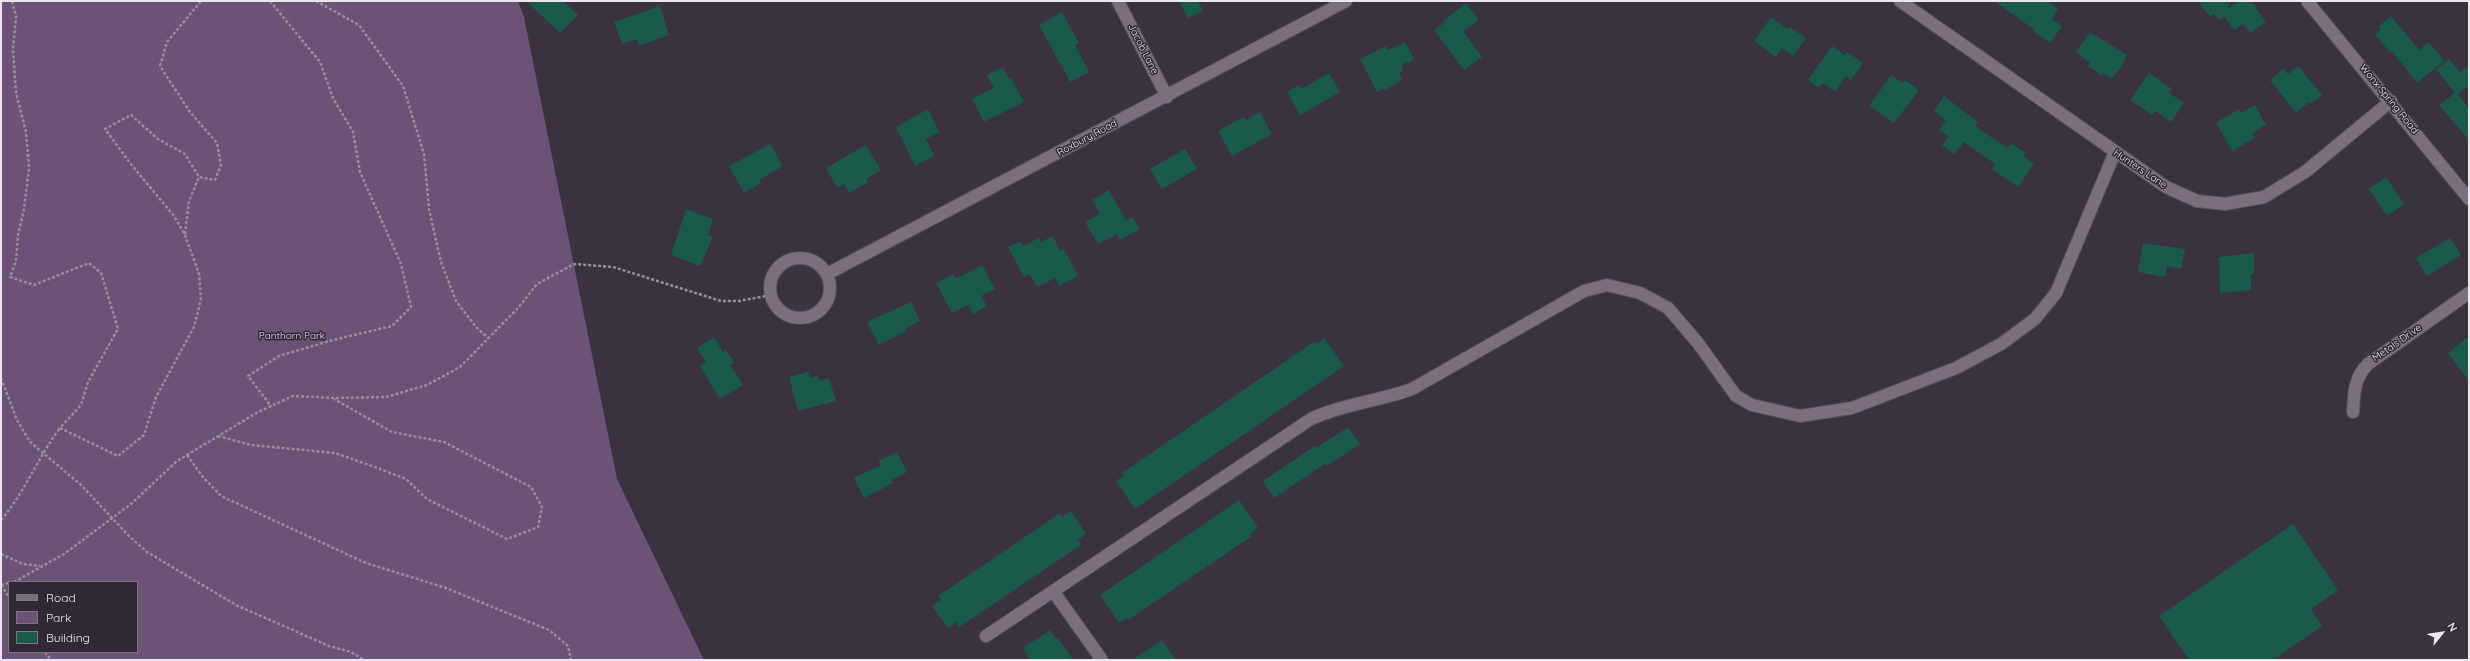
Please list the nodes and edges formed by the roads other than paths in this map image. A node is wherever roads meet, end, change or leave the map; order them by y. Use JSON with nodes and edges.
{"nodes":[{"id":1,"x":1118,"y":1,"type":"edge"},
{"id":2,"x":1346,"y":1,"type":"edge"},
{"id":3,"x":1900,"y":1,"type":"edge"},
{"id":4,"x":2307,"y":1,"type":"edge"},
{"id":5,"x":1167,"y":97,"type":"junction"},
{"id":6,"x":2391,"y":101,"type":"junction"},
{"id":7,"x":2115,"y":152,"type":"junction"},
{"id":8,"x":2469,"y":199,"type":"edge"},
{"id":9,"x":827,"y":274,"type":"junction"},
{"id":10,"x":2469,"y":293,"type":"edge"},
{"id":11,"x":2353,"y":412,"type":"dead end"},
{"id":12,"x":1053,"y":591,"type":"junction"},
{"id":13,"x":986,"y":636,"type":"dead end"},
{"id":14,"x":1102,"y":660,"type":"edge"}],
"edges":[{"from":1,"to":5,"type":"street","name":"Jacob Lane"},
{"from":2,"to":5,"type":"street","name":"Roxbury Road"},
{"from":3,"to":7,"type":"street","name":"Hunters Lane"},
{"from":4,"to":6,"type":"street","name":"Wonx Spring Road"},
{"from":5,"to":9,"type":"street","name":"Roxbury Road"},
{"from":6,"to":7,"type":"street","name":"Hunters Lane"},
{"from":6,"to":8,"type":"street","name":"Wonx Spring Road"},
{"from":7,"to":12,"type":"street"},
{"from":9,"to":9,"type":"street"},
{"from":10,"to":11,"type":"street","name":"Metals Drive"},
{"from":12,"to":13,"type":"street"},
{"from":12,"to":14,"type":"street"}]}
